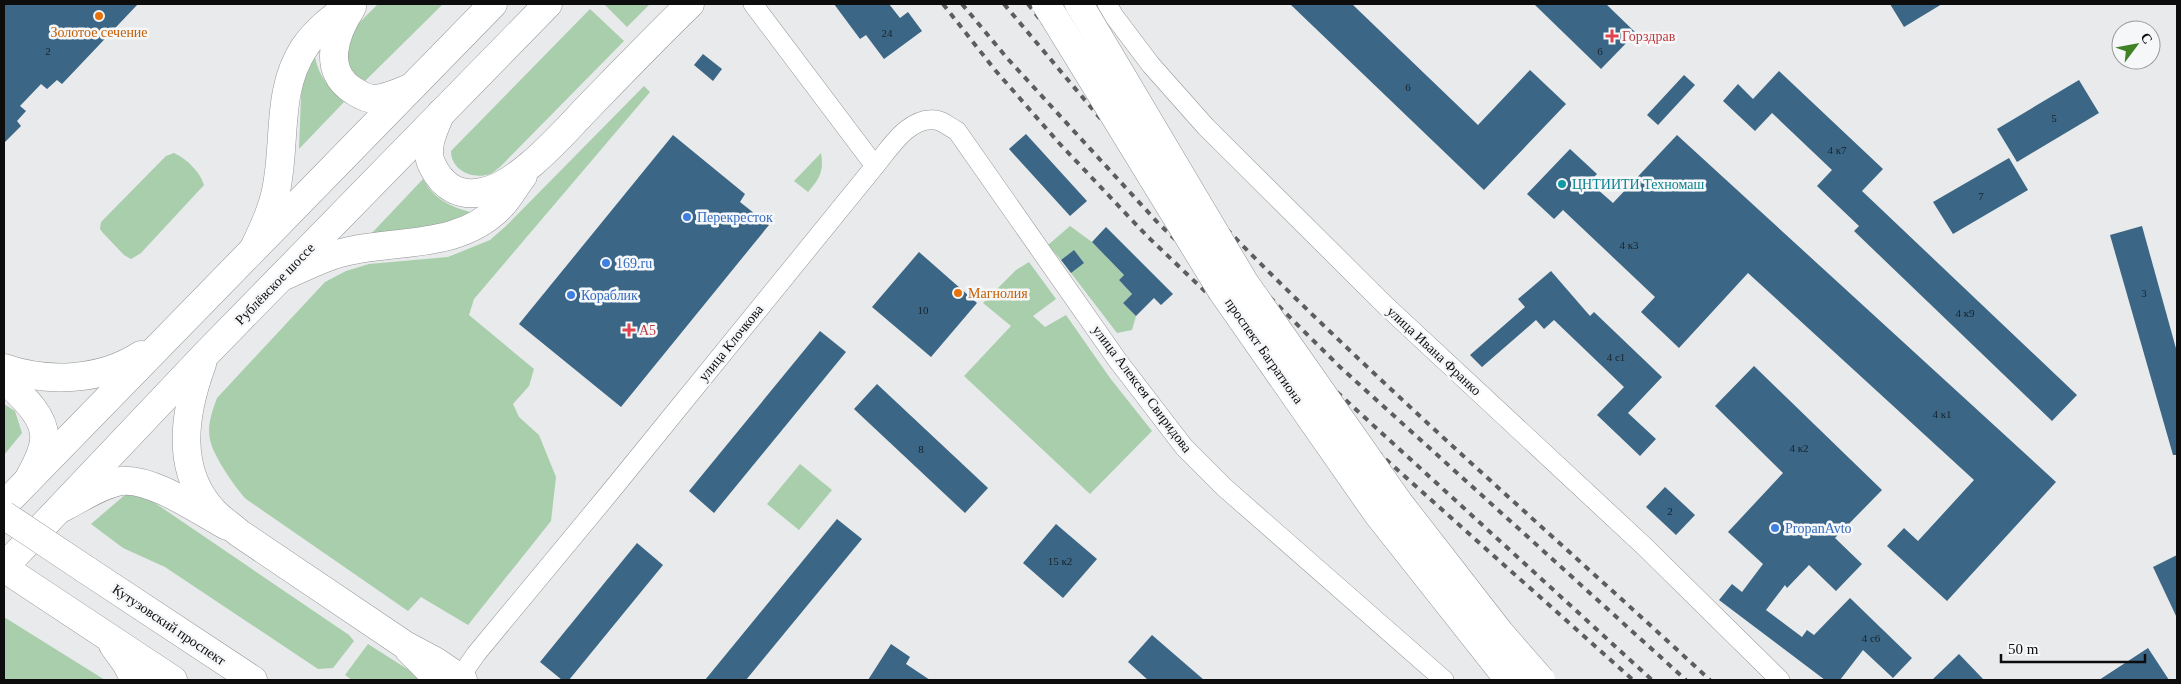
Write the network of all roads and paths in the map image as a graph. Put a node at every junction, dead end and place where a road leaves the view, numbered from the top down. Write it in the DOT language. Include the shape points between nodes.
graph roads {
  1 [pos="353,4"];
  2 [pos="493,4"];
  3 [pos="548,4"];
  4 [pos="690,4"];
  5 [pos="753,4"];
  6 [pos="1046,4"];
  7 [pos="1079,4"];
  8 [pos="1107,4"];
  9 [pos="412,87"];
  10 [pos="441,113"];
  11 [pos="533,162"];
  12 [pos="875,166"];
  13 [pos="252,250"];
  14 [pos="282,277"];
  15 [pos="161,342"];
  16 [pos="205,356"];
  17 [pos="4,368"];
  18 [pos="4,380"];
  19 [pos="27,481"];
  20 [pos="4,506"];
  21 [pos="60,509"];
  22 [pos="4,514"];
  23 [pos="239,533"];
  24 [pos="4,568"];
  25 [pos="106,636"];
  26 [pos="453,679"];
  27 [pos="135,680"];
  28 [pos="173,680"];
  29 [pos="253,680"];
  30 [pos="1444,680"];
  31 [pos="1509,680"];
  32 [pos="1541,680"];
  33 [pos="1780,680"];
  1 -- 9 [label="main road" via="340,25 333,62 346,87 362,97 375,99"];
  1 -- 13 [label="main road" via="322,27 304,49 290,75 273,204"];
  2 -- 9 [label="main road"];
  3 -- 10 [label="main road, Рублёвское шоссе"];
  4 -- 11 [label="main road"];
  5 -- 12 [label="street"];
  6 -- 31 [label="main road, проспект Багратиона, bridge" via="1222,292 1377,513"];
  7 -- 32 [label="main road, проспект Багратиона, bridge" via="1244,282 1399,503 1500,633"];
  8 -- 33 [label="street, улица Ивана Франко" via="1151,65 1206,127 1385,305 1644,546"];
  9 -- 13 [label="main road"];
  10 -- 11 [label="main road" via="432,131 431,164 438,177 458,192 484,192 512,179"];
  10 -- 14 [label="main road, Рублёвское шоссе"];
  11 -- 14 [label="main road" via="500,207 467,231 444,239 351,250"];
  12 -- 26 [label="street, улица Клочкова" via="611,491"];
  12 -- 30 [label="street, улица Алексея Свиридова" via="910,126 924,120 937,120 957,131 1113,353 1184,447 1225,488"];
  13 -- 15 [label="main road"];
  14 -- 16 [label="main road, Рублёвское шоссе"];
  15 -- 17 [label="main road" via="134,360 83,376 39,377"];
  15 -- 19 [label="main road"];
  16 -- 21 [label="main road, Рублёвское шоссе"];
  16 -- 23 [label="main road" via="191,393 186,427 187,457 203,498"];
  18 -- 19 [label="main road" via="30,405 40,420 45,438"];
  19 -- 20 [label="main road"];
  21 -- 23 [label="main road" via="102,488 130,481 149,485"];
  21 -- 24 [label="main road, Рублёвское шоссе"];
  22 -- 29 [label="main road, Кутузовский проспект, bridge"];
  23 -- 26 [label="main road"];
  24 -- 25 [label="main road"];
  25 -- 27 [label="main road"];
  25 -- 28 [label="main road"];
}
